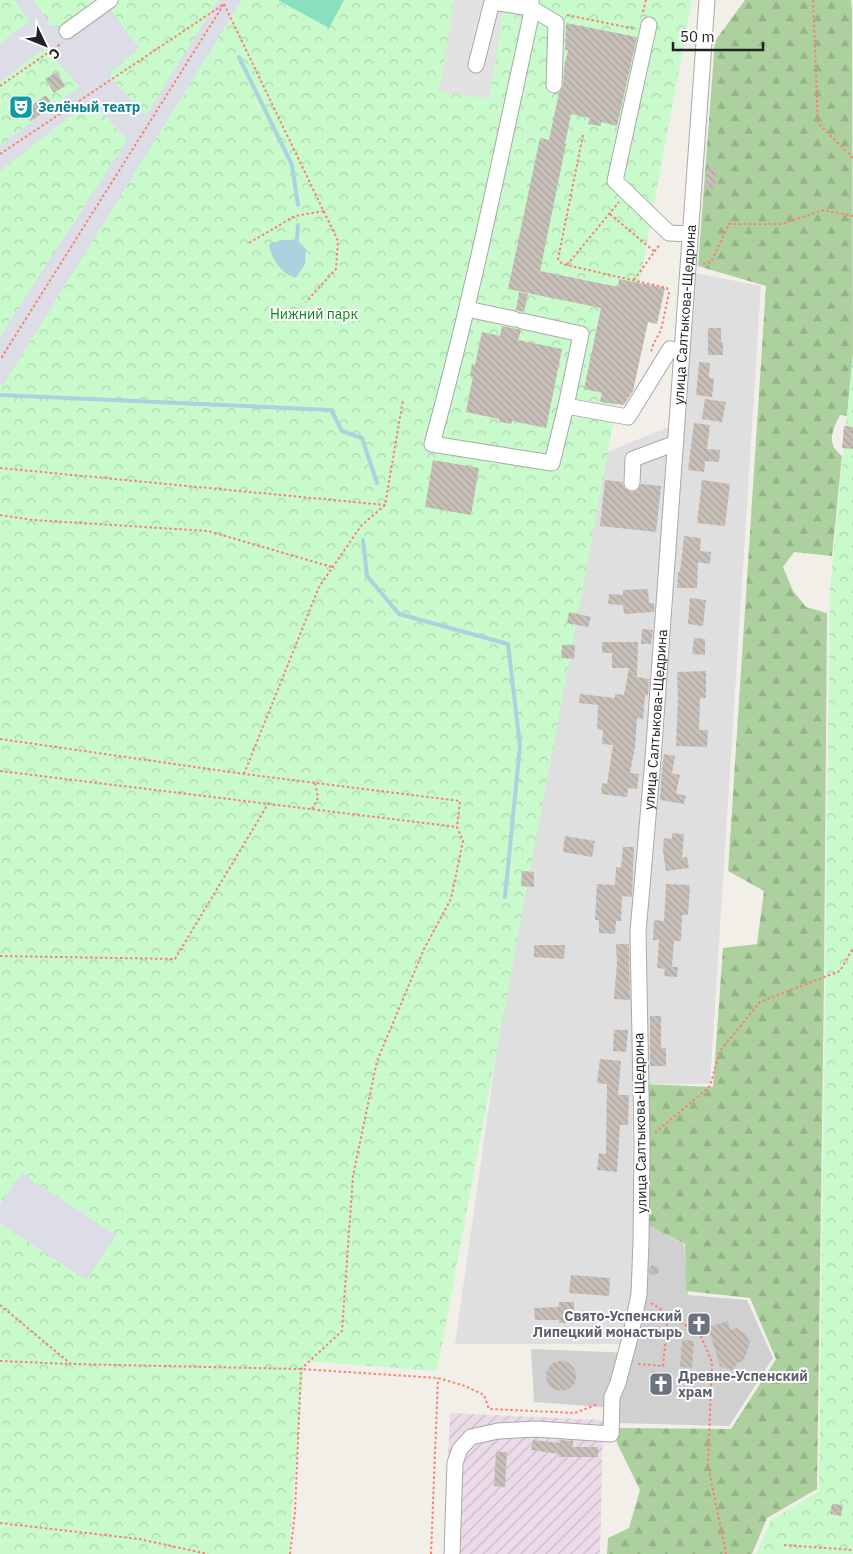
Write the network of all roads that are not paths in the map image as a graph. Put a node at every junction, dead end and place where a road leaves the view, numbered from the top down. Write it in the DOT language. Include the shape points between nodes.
graph roads {
  1 [pos="110,0"];
  2 [pos="707,0"];
  3 [pos="531,4"];
  4 [pos="648,28"];
  5 [pos="67,31"];
  6 [pos="476,65"];
  7 [pos="554,85"];
  8 [pos="690,234"];
  9 [pos="466,309"];
  10 [pos="682,351"];
  11 [pos="566,406"];
  12 [pos="676,443"];
  13 [pos="632,483"];
  14 [pos="452,1554"];
  1 -- 5 [label="street"];
  2 -- 8 [label="street, улица Салтыкова-Щедрина"];
  3 -- 6 [label="street" via="492,2"];
  3 -- 7 [label="street" via="556,23"];
  3 -- 9 [label="street" via="531,16"];
  4 -- 8 [label="street" via="615,181 669,233"];
  8 -- 10 [label="street, улица Салтыкова-Щедрина"];
  9 -- 11 [label="street" via="581,334"];
  9 -- 11 [label="street" via="432,444 552,463"];
  10 -- 11 [label="street" via="670,349 628,417"];
  10 -- 12 [label="street, улица Салтыкова-Щедрина"];
  12 -- 13 [label="street" via="633,459"];
  12 -- 14 [label="street, улица Салтыкова-Щедрина" via="654,759 638,932 641,1242 639,1294 631,1334 612,1398 610,1434 536,1429 498,1431 471,1437 460,1449 455,1463"];
}
